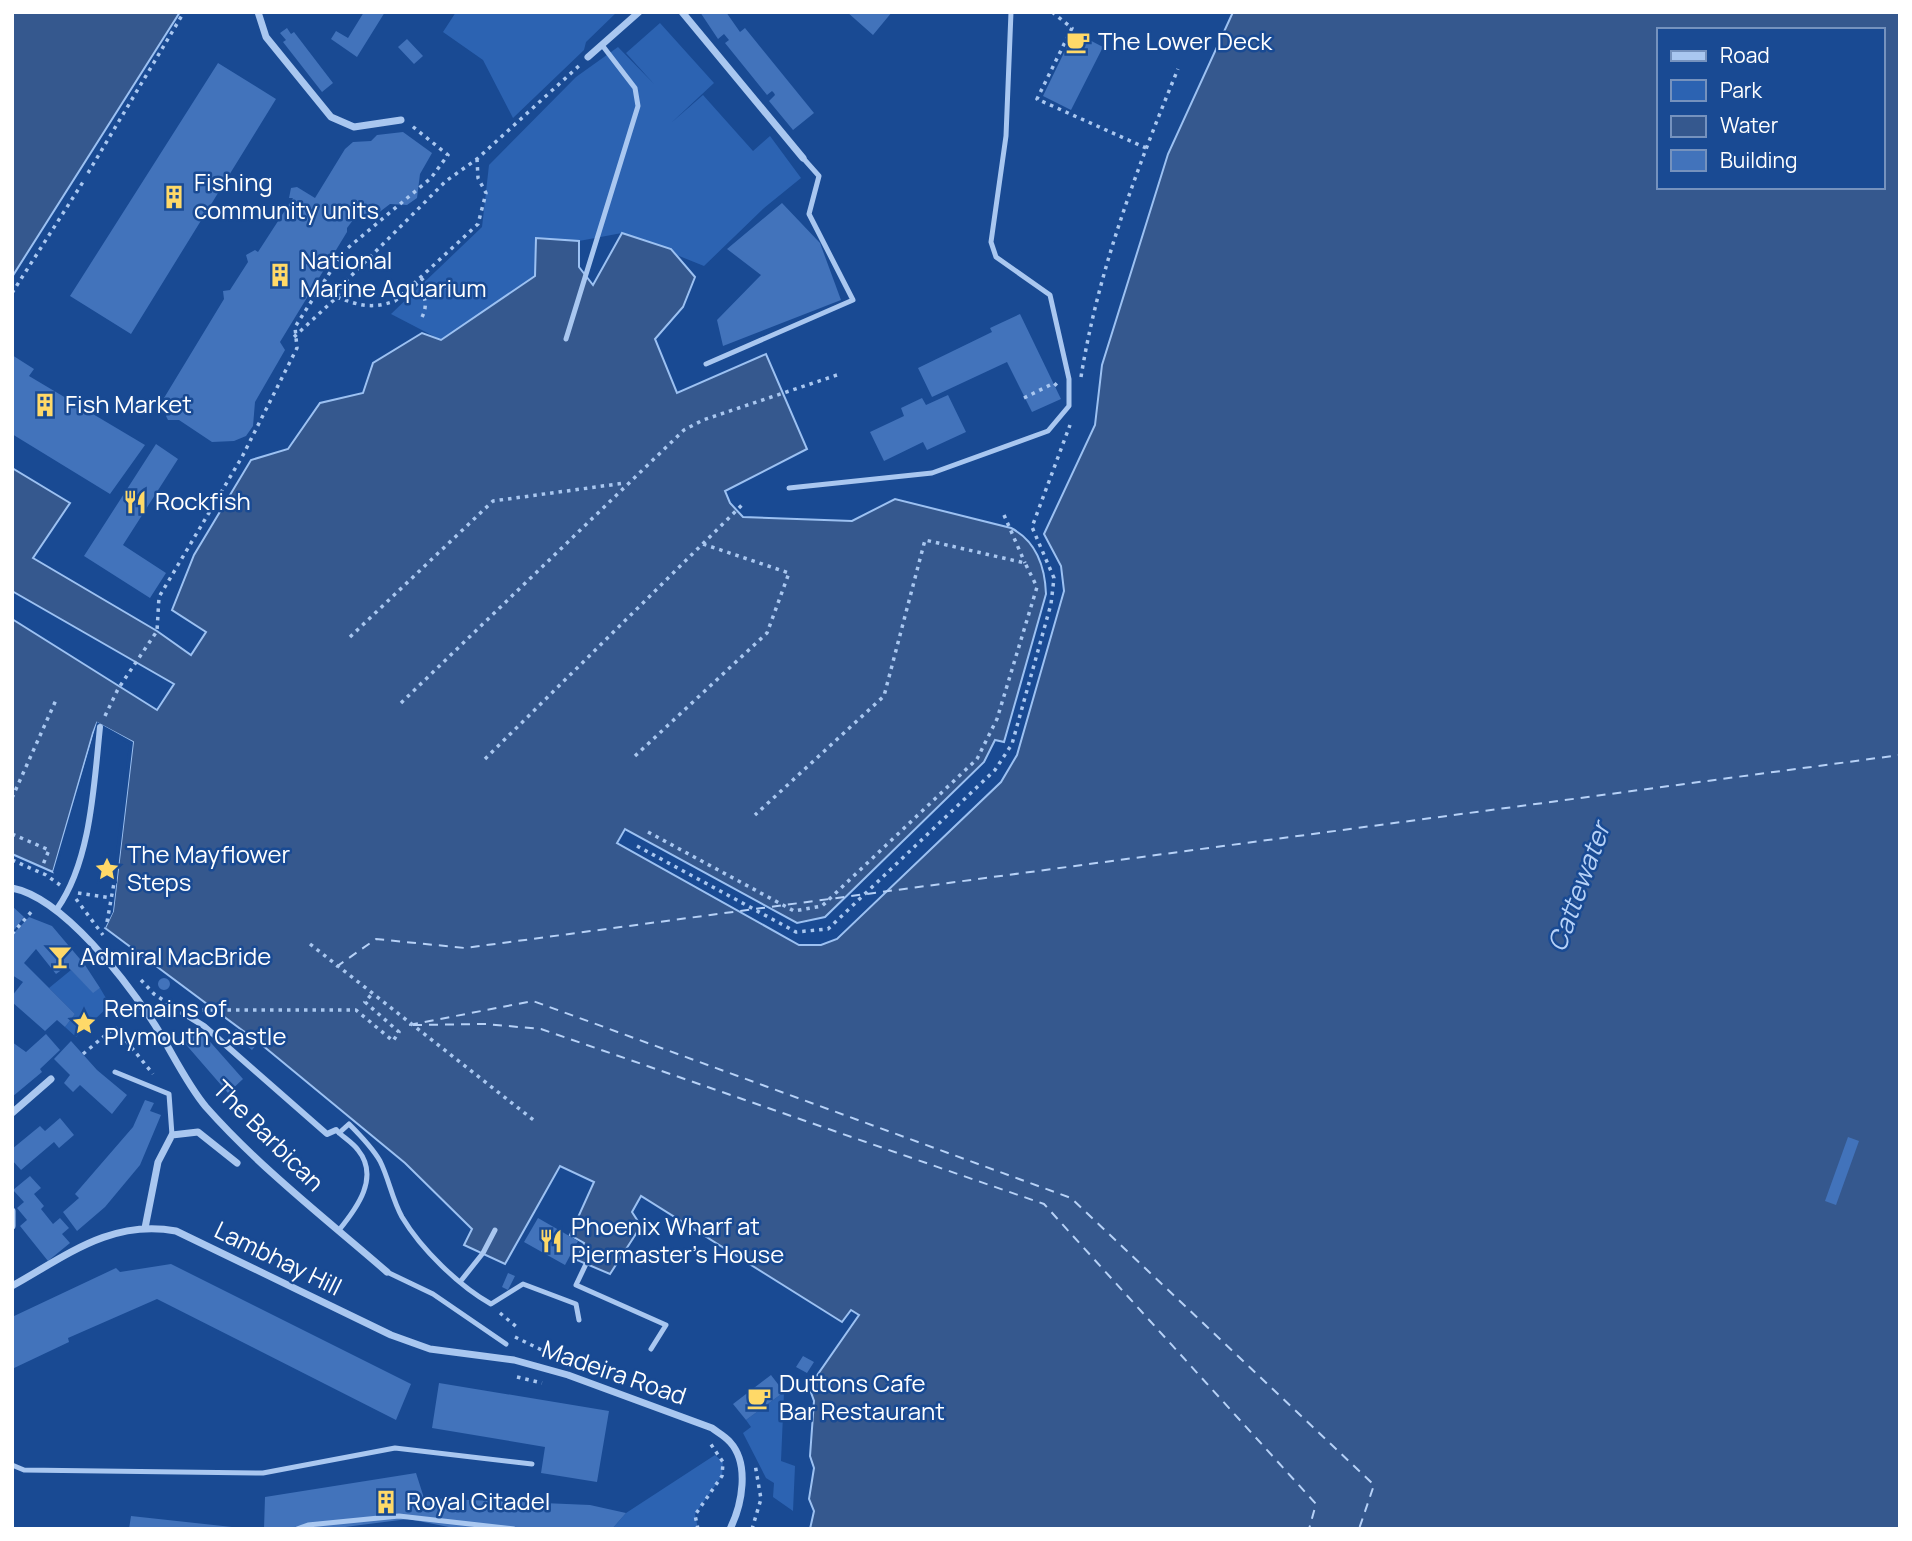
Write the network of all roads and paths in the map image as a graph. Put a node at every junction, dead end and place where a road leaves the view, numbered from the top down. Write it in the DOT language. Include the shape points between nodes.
graph roads {
  1 [pos="184,12"];
  2 [pos="258,12"];
  3 [pos="639,12"];
  4 [pos="682,12"];
  5 [pos="1011,12"];
  6 [pos="1052,12"];
  7 [pos="602,45"];
  8 [pos="588,57"];
  9 [pos="1178,69"];
  10 [pos="401,120"];
  11 [pos="1146,148"];
  12 [pos="803,158"];
  13 [pos="477,159"];
  14 [pos="89,173"];
  15 [pos="83,181"];
  16 [pos="421,278"];
  17 [pos="415,283"];
  18 [pos="448,288"];
  19 [pos="12,293"];
  20 [pos="337,297"];
  21 [pos="421,319"];
  22 [pos="295,337"];
  23 [pos="566,339"];
  24 [pos="706,364"];
  25 [pos="840,374"];
  26 [pos="1079,387"];
  27 [pos="1072,419"];
  28 [pos="627,483"];
  29 [pos="789,488"];
  30 [pos="743,504"];
  31 [pos="1004,515"];
  32 [pos="703,544"];
  33 [pos="1025,563"];
  34 [pos="350,637"];
  35 [pos="56,700"];
  36 [pos="401,703"];
  37 [pos="100,727"];
  38 [pos="635,756"];
  39 [pos="485,759"];
  40 [pos="12,798"];
  41 [pos="755,814"];
  42 [pos="648,832"];
  43 [pos="12,834"];
  44 [pos="637,846"];
  45 [pos="12,860"];
  46 [pos="42,867"];
  47 [pos="114,883"];
  48 [pos="12,888"];
  49 [pos="69,892"];
  50 [pos="42,898"];
  51 [pos="111,898"];
  52 [pos="57,909"];
  53 [pos="107,922"];
  54 [pos="12,934"];
  55 [pos="310,944"];
  56 [pos="136,974"];
  57 [pos="371,995"];
  58 [pos="183,1013"];
  59 [pos="83,1054"];
  60 [pos="115,1072"];
  61 [pos="154,1075"];
  62 [pos="51,1079"];
  63 [pos="12,1113"];
  64 [pos="536,1122"];
  65 [pos="338,1132"];
  66 [pos="172,1135"];
  67 [pos="237,1163"];
  68 [pos="12,1211"];
  69 [pos="12,1226"];
  70 [pos="145,1228"];
  71 [pos="339,1230"];
  72 [pos="495,1230"];
  73 [pos="586,1264"];
  74 [pos="387,1272"];
  75 [pos="460,1282"];
  76 [pos="12,1286"];
  77 [pos="491,1304"];
  78 [pos="579,1320"];
  79 [pos="519,1329"];
  80 [pos="391,1335"];
  81 [pos="506,1344"];
  82 [pos="651,1349"];
  83 [pos="522,1371"];
  84 [pos="553,1380"];
  85 [pos="709,1437"];
  86 [pos="712,1445"];
  87 [pos="531,1464"];
  88 [pos="12,1465"];
  89 [pos="729,1465"];
  90 [pos="297,1529"];
  91 [pos="514,1529"];
  92 [pos="698,1529"];
  93 [pos="730,1529"];
  1 -- 14 [label="path"];
  2 -- 10 [label="street" via="266,37 331,117 354,127"];
  3 -- 7 [label="street"];
  4 -- 12 [label="street"];
  5 -- 29 [label="lane" via="1006,136 991,242 996,257 1050,295 1069,379 1069,406 1048,431 932,473"];
  6 -- 11 [label="path" via="1072,28 1037,99"];
  7 -- 8 [label="street"];
  7 -- 23 [label="lane" via="635,88 638,106"];
  8 -- 13 [label="path"];
  9 -- 11 [label="path"];
  10 -- 22 [label="path" via="421,130 449,155 430,178 343,252 295,327"];
  11 -- 26 [label="path" via="1095,306"];
  12 -- 24 [label="lane" via="819,176 809,214 853,300"];
  13 -- 16 [label="path" via="478,178 486,193 478,224"];
  13 -- 20 [label="path" via="446,181 344,283"];
  15 -- 19 [label="path"];
  16 -- 17 [label="path"];
  16 -- 18 [label="path" via="437,295"];
  17 -- 20 [label="path" via="395,301 377,307 362,307"];
  17 -- 21 [label="path" via="426,306"];
  20 -- 22 [label="path"];
  22 -- 37 [label="path" via="297,348 243,457 159,597 157,631 118,689"];
  25 -- 28 [label="path" via="702,420 684,430"];
  27 -- 44 [label="path" via="1032,527 1054,578 1051,604 1012,744 995,770 828,929 796,932"];
  28 -- 34 [label="path" via="493,501"];
  28 -- 36 [label="path"];
  30 -- 32 [label="path"];
  31 -- 33 [label="path"];
  32 -- 38 [label="path" via="789,573 767,633"];
  32 -- 39 [label="path"];
  33 -- 41 [label="path" via="925,540 884,696"];
  33 -- 42 [label="path" via="1037,587 997,719 977,759 822,906 794,911"];
  35 -- 40 [label="path"];
  37 -- 49 [label="street" via="91,811"];
  43 -- 46 [label="path" via="49,850"];
  45 -- 49 [label="path" via="46,875"];
  47 -- 51 [label="path"];
  48 -- 50 [label="street, The Barbican"];
  49 -- 51 [label="path"];
  49 -- 52 [label="street"];
  50 -- 52 [label="street, The Barbican"];
  50 -- 54 [label="path"];
  51 -- 53 [label="path"];
  52 -- 71 [label="street, The Barbican" via="89,941 153,1022 204,1105"];
  55 -- 57 [label="path"];
  56 -- 58 [label="path" via="154,994"];
  57 -- 58 [label="path" via="365,1002 399,1032 393,1041 356,1010"];
  57 -- 64 [label="path"];
  58 -- 65 [label="street" via="204,1026 327,1135"];
  59 -- 61 [label="path" via="115,1027"];
  60 -- 66 [label="lane" via="169,1094"];
  62 -- 63 [label="street"];
  65 -- 71 [label="lane" via="359,1150 368,1176 362,1197"];
  65 -- 75 [label="lane" via="349,1124 365,1141 381,1162 403,1219"];
  66 -- 67 [label="street" via="198,1132"];
  66 -- 70 [label="street" via="158,1162"];
  68 -- 69 [label="street"];
  70 -- 76 [label="street, Lambhay Hill" via="101,1237"];
  70 -- 80 [label="street, Lambhay Hill" via="176,1231"];
  71 -- 74 [label="street, The Barbican"];
  72 -- 75 [label="lane"];
  73 -- 82 [label="lane" via="576,1284 666,1325"];
  74 -- 81 [label="lane, The Barbican" via="433,1294"];
  75 -- 77 [label="lane"];
  77 -- 78 [label="lane" via="523,1284 576,1304"];
  77 -- 79 [label="path"];
  80 -- 93 [label="street, Madeira Road" via="459,1355 514,1360 568,1375 712,1428 731,1442 739,1460 741,1492"];
  83 -- 84 [label="path"];
  85 -- 89 [label="path"];
  86 -- 92 [label="path" via="723,1462 722,1476 695,1515"];
  87 -- 88 [label="lane" via="395,1448 262,1473 24,1470"];
  90 -- 91 [label="lane" via="399,1516"];
}
